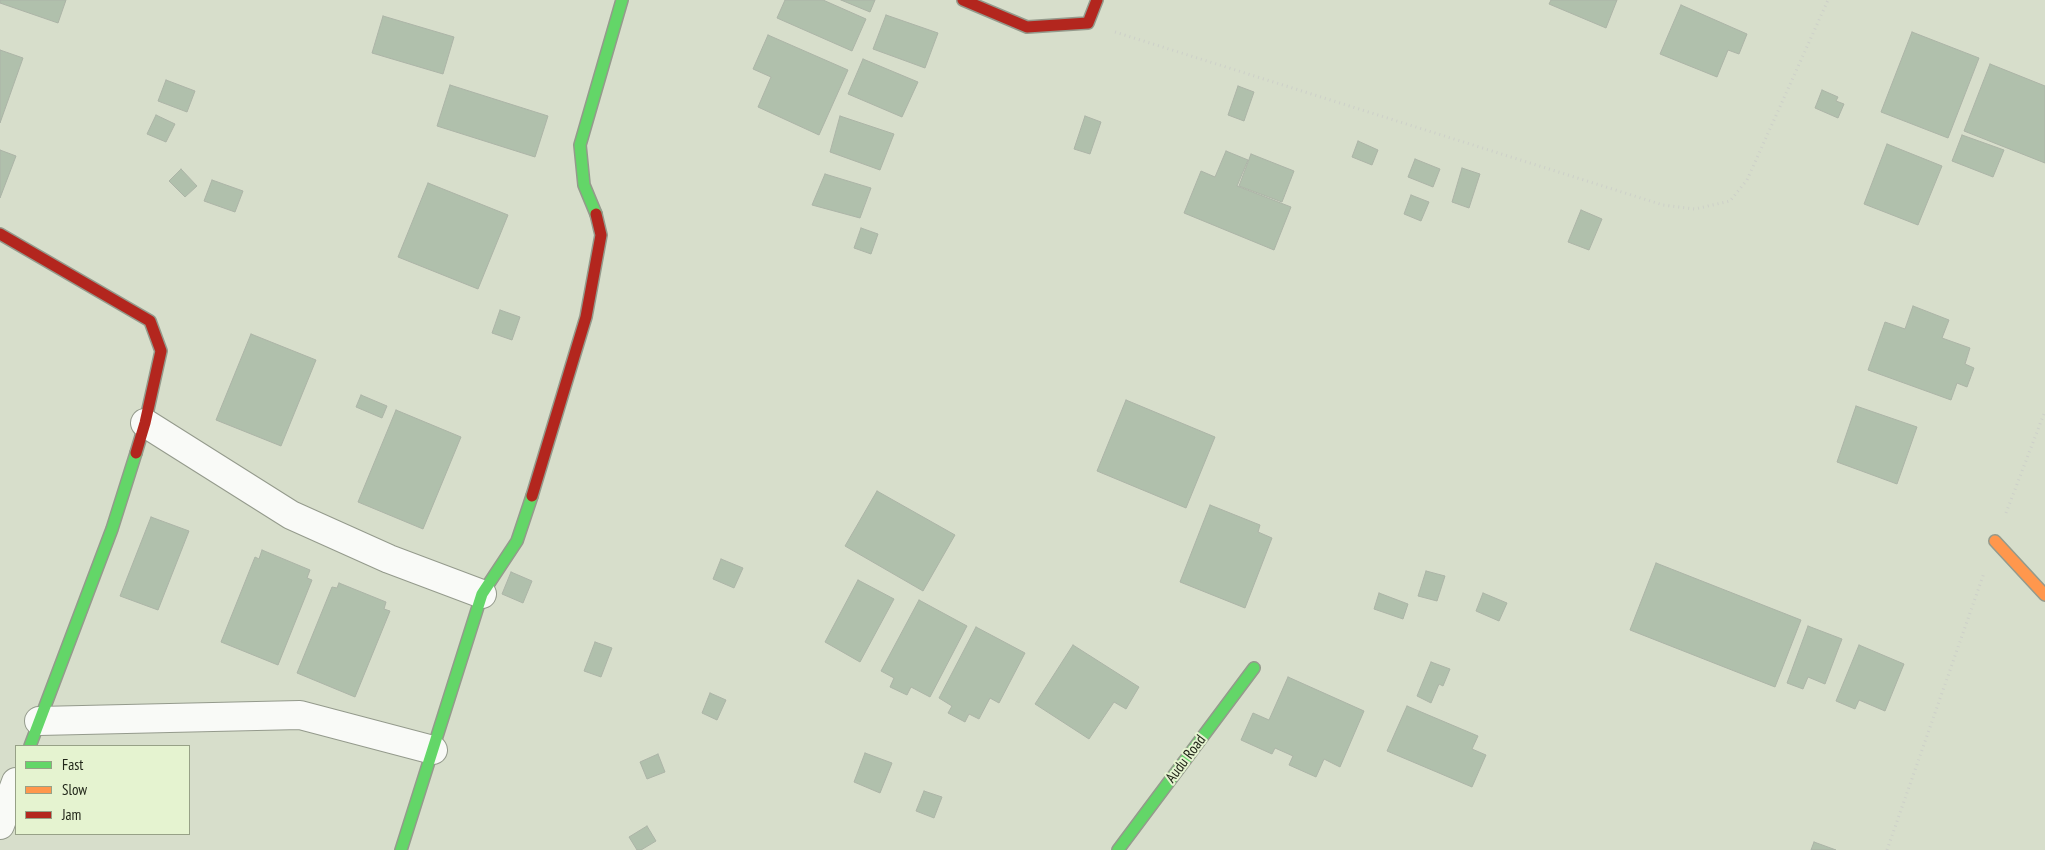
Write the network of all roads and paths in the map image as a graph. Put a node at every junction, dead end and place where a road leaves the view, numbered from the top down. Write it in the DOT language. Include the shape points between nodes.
graph roads {
  1 [pos="622,0"];
  2 [pos="963,0"];
  3 [pos="1097,0"];
  4 [pos="1828,0"];
  5 [pos="1088,24"];
  6 [pos="0,234"];
  7 [pos="2045,411"];
  8 [pos="145,423"];
  9 [pos="1995,541"];
  10 [pos="482,594"];
  11 [pos="2045,595"];
  12 [pos="1254,668"];
  13 [pos="39,721"];
  14 [pos="30,745"];
  15 [pos="433,750"];
  16 [pos="15,785"];
  17 [pos="0,825"];
  18 [pos="401,850"];
  19 [pos="1118,850"];
  20 [pos="1887,850"];
  1 -- 10 [label="street" via="580,146 584,185 601,235 586,317 518,541"];
  2 -- 5 [label="street" via="1026,26"];
  3 -- 5 [label="street"];
  4 -- 5 [label="path" via="1747,180 1730,201 1695,209 1654,202"];
  6 -- 8 [label="street" via="150,321 161,351"];
  7 -- 9 [label="path"];
  8 -- 10 [label="street" via="291,515 389,559"];
  8 -- 13 [label="street" via="112,529"];
  9 -- 11 [label="street"];
  9 -- 20 [label="path"];
  10 -- 15 [label="street"];
  12 -- 19 [label="street, Audu Road"];
  13 -- 14 [label="street"];
  13 -- 15 [label="street" via="300,715"];
  15 -- 18 [label="street"];
  16 -- 17 [label="street"];
}
